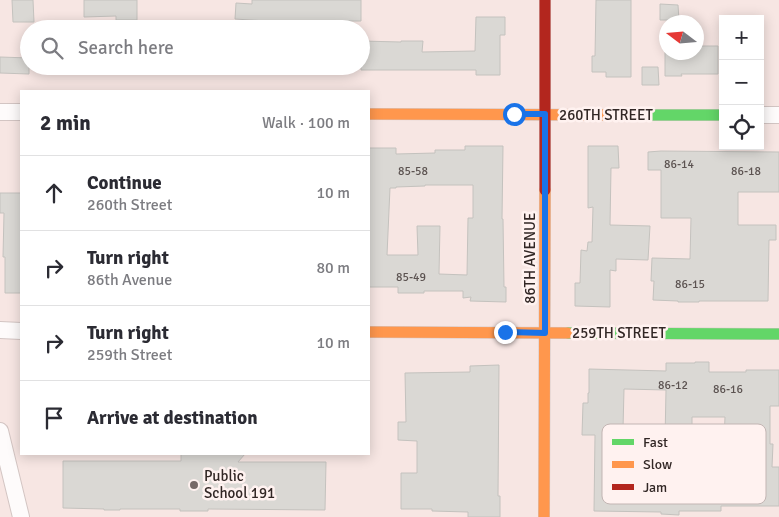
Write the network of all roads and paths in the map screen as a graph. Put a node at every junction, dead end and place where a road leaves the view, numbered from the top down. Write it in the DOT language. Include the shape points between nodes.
graph roads {
  1 [pos="545,0"];
  2 [pos="0,112"];
  3 [pos="20,112"];
  4 [pos="370,114"];
  5 [pos="545,114"];
  6 [pos="719,115"];
  7 [pos="764,115"];
  8 [pos="779,115"];
  9 [pos="0,330"];
  10 [pos="20,330"];
  11 [pos="370,332"];
  12 [pos="545,333"];
  13 [pos="779,334"];
  14 [pos="0,431"];
  15 [pos="21,517"];
  16 [pos="544,517"];
  1 -- 5 [label="street, 86TH AVENUE"];
  2 -- 3 [label="street"];
  4 -- 5 [label="street, 260TH STREET"];
  5 -- 6 [label="street, 260TH STREET"];
  5 -- 12 [label="street, 86TH AVENUE"];
  7 -- 8 [label="street"];
  9 -- 10 [label="street"];
  11 -- 12 [label="street, 259TH STREET"];
  12 -- 13 [label="street, 259TH STREET"];
  12 -- 16 [label="street, 86TH AVENUE"];
  14 -- 15 [label="street"];
}
